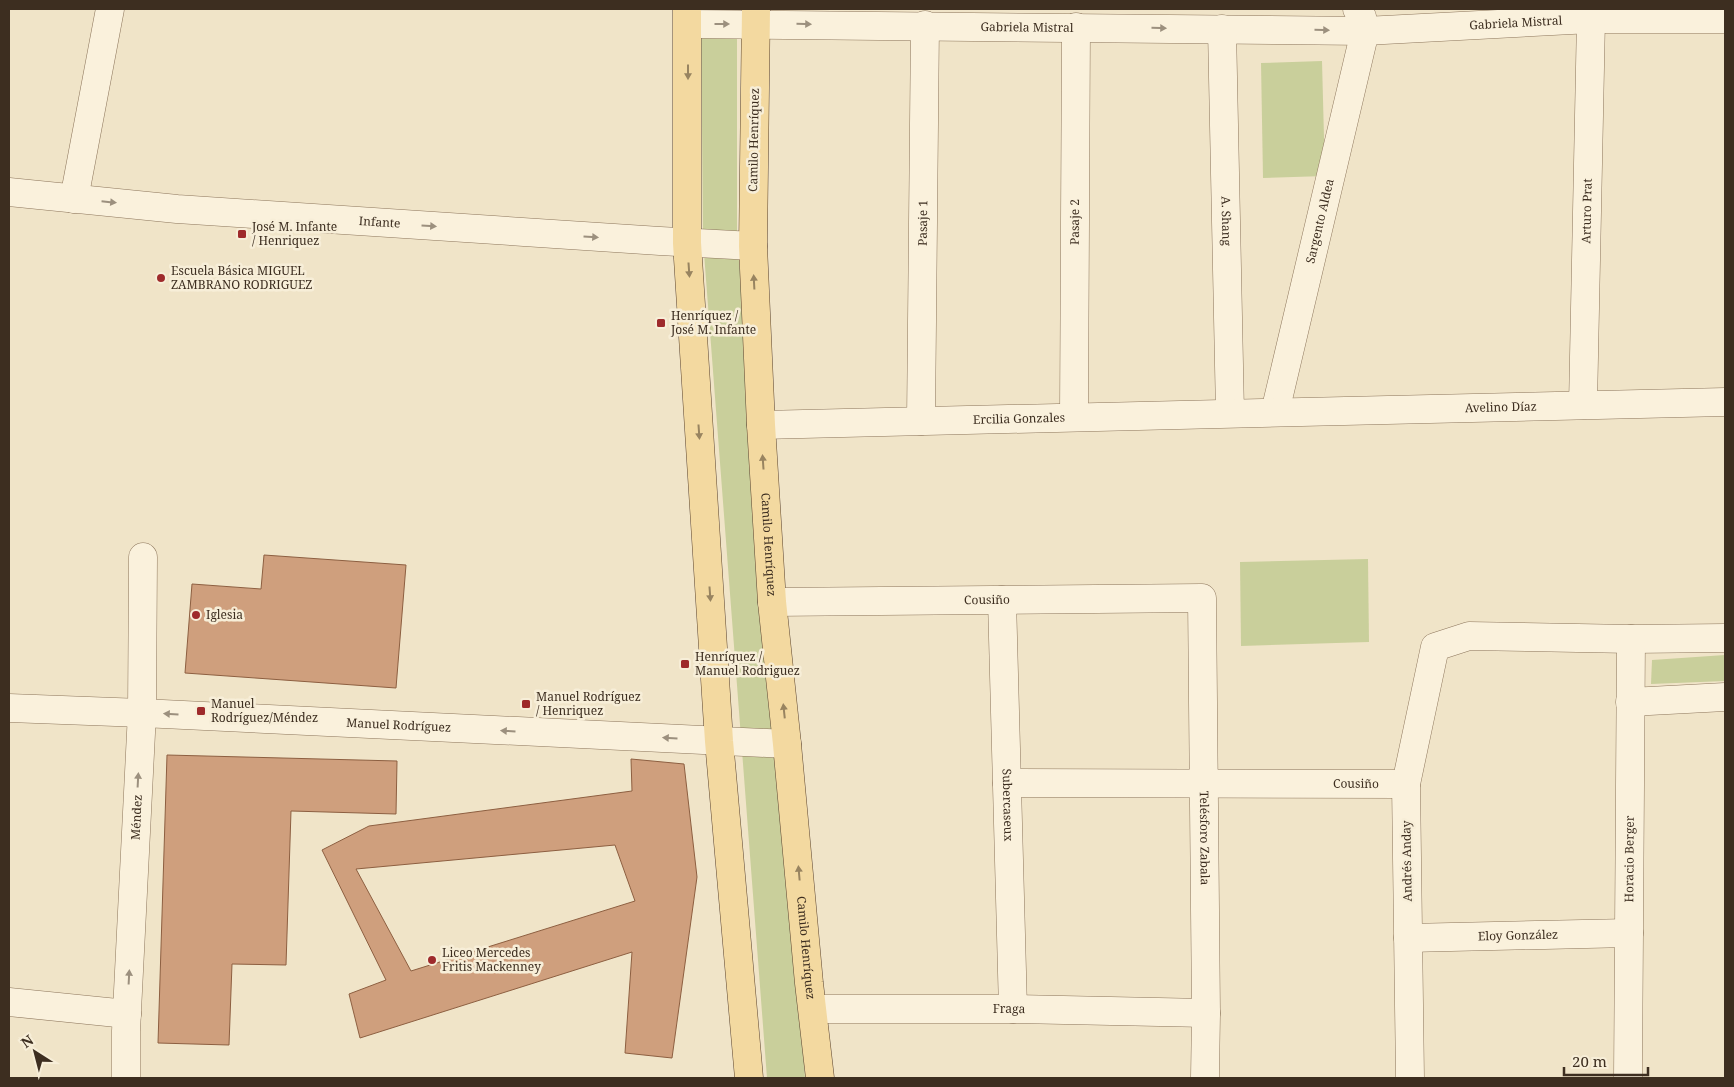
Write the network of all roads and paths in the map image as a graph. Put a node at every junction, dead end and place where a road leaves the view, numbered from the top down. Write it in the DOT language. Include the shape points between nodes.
graph roads {
  1 [pos="110,9"];
  2 [pos="688,16"];
  3 [pos="756,16"];
  4 [pos="1123,18"];
  5 [pos="1591,19"];
  6 [pos="1725,19"];
  7 [pos="1361,20"];
  8 [pos="925,25"];
  9 [pos="1076,27"];
  10 [pos="1222,29"];
  11 [pos="9,192"];
  12 [pos="74,199"];
  13 [pos="687,243"];
  14 [pos="753,246"];
  15 [pos="1725,402"];
  16 [pos="1583,405"];
  17 [pos="1275,412"];
  18 [pos="1230,413"];
  19 [pos="1074,417"];
  20 [pos="921,421"];
  21 [pos="761,425"];
  22 [pos="143,557"];
  23 [pos="1202,598"];
  24 [pos="1002,600"];
  25 [pos="772,602"];
  26 [pos="1725,638"];
  27 [pos="1631,639"];
  28 [pos="1725,697"];
  29 [pos="1630,702"];
  30 [pos="9,708"];
  31 [pos="142,713"];
  32 [pos="719,741"];
  33 [pos="787,744"];
  34 [pos="1007,783"];
  35 [pos="1204,783"];
  36 [pos="1406,784"];
  37 [pos="1629,932"];
  38 [pos="1408,938"];
  39 [pos="9,1002"];
  40 [pos="812,1008"];
  41 [pos="1013,1009"];
  42 [pos="1206,1013"];
  43 [pos="127,1014"];
  44 [pos="126,1078"];
  45 [pos="749,1078"];
  46 [pos="820,1078"];
  47 [pos="1205,1078"];
  48 [pos="1410,1078"];
  49 [pos="1628,1078"];
  1 -- 12 [label="street"];
  2 -- 3 [label="street, Gabriela Mistral, one-way"];
  2 -- 13 [label="main road, one-way"];
  3 -- 8 [label="street, Gabriela Mistral, one-way"];
  3 -- 14 [label="main road, Camilo Henríquez"];
  4 -- 9 [label="street, Gabriela Mistral"];
  4 -- 10 [label="street, Gabriela Mistral, one-way"];
  5 -- 6 [label="street, Gabriela Mistral"];
  5 -- 7 [label="street, Gabriela Mistral"];
  5 -- 16 [label="street, Arturo Prat"];
  10 -- 7 [label="street, Gabriela Mistral, one-way"];
  7 -- 17 [label="street, Sargento Aldea"];
  8 -- 9 [label="street, Gabriela Mistral"];
  8 -- 20 [label="street, Pasaje 1"];
  9 -- 19 [label="street, Pasaje 2"];
  10 -- 18 [label="street, A. Shang"];
  11 -- 12 [label="street, Infante"];
  12 -- 13 [label="street, Infante, one-way" via="177,209"];
  13 -- 14 [label="street, Infante"];
  13 -- 32 [label="main road, one-way"];
  21 -- 14 [label="main road, Camilo Henríquez, one-way"];
  15 -- 16 [label="street, Avelino Díaz"];
  16 -- 17 [label="street, Avelino Díaz"];
  17 -- 18 [label="street, Ercilia Gonzales"];
  18 -- 19 [label="street, Ercilia Gonzales"];
  19 -- 20 [label="street, Ercilia Gonzales"];
  20 -- 21 [label="street, Ercilia Gonzales"];
  25 -- 21 [label="main road, Camilo Henríquez, one-way"];
  22 -- 31 [label="street, Méndez"];
  23 -- 24 [label="street, Cousiño"];
  23 -- 35 [label="street, Telésforo Zabala"];
  24 -- 25 [label="street, Cousiño"];
  24 -- 34 [label="street, Subercaseux"];
  33 -- 25 [label="main road, Camilo Henríquez, one-way"];
  26 -- 27 [label="street"];
  27 -- 29 [label="street, Horacio Berger"];
  27 -- 36 [label="street, Andrés Anday" via="1469,636 1436,647"];
  28 -- 29 [label="street"];
  29 -- 37 [label="street, Horacio Berger"];
  30 -- 31 [label="street, Manuel Rodríguez"];
  32 -- 31 [label="street, Manuel Rodríguez, one-way"];
  43 -- 31 [label="street, Méndez, one-way"];
  32 -- 33 [label="street, Manuel Rodríguez"];
  32 -- 45 [label="main road"];
  40 -- 33 [label="main road, Camilo Henríquez, one-way"];
  34 -- 35 [label="street, Cousiño"];
  34 -- 41 [label="street, Subercaseux"];
  35 -- 36 [label="street, Cousiño"];
  35 -- 42 [label="street, Telésforo Zabala"];
  36 -- 38 [label="street, Andrés Anday"];
  37 -- 38 [label="street, Eloy González"];
  37 -- 49 [label="street, Horacio Berger"];
  38 -- 48 [label="street, Andrés Anday"];
  39 -- 43 [label="street"];
  40 -- 41 [label="street, Fraga"];
  40 -- 46 [label="main road, Camilo Henríquez"];
  41 -- 42 [label="street, Fraga"];
  42 -- 47 [label="street, Telésforo Zabala"];
  43 -- 44 [label="street, Méndez"];
}
